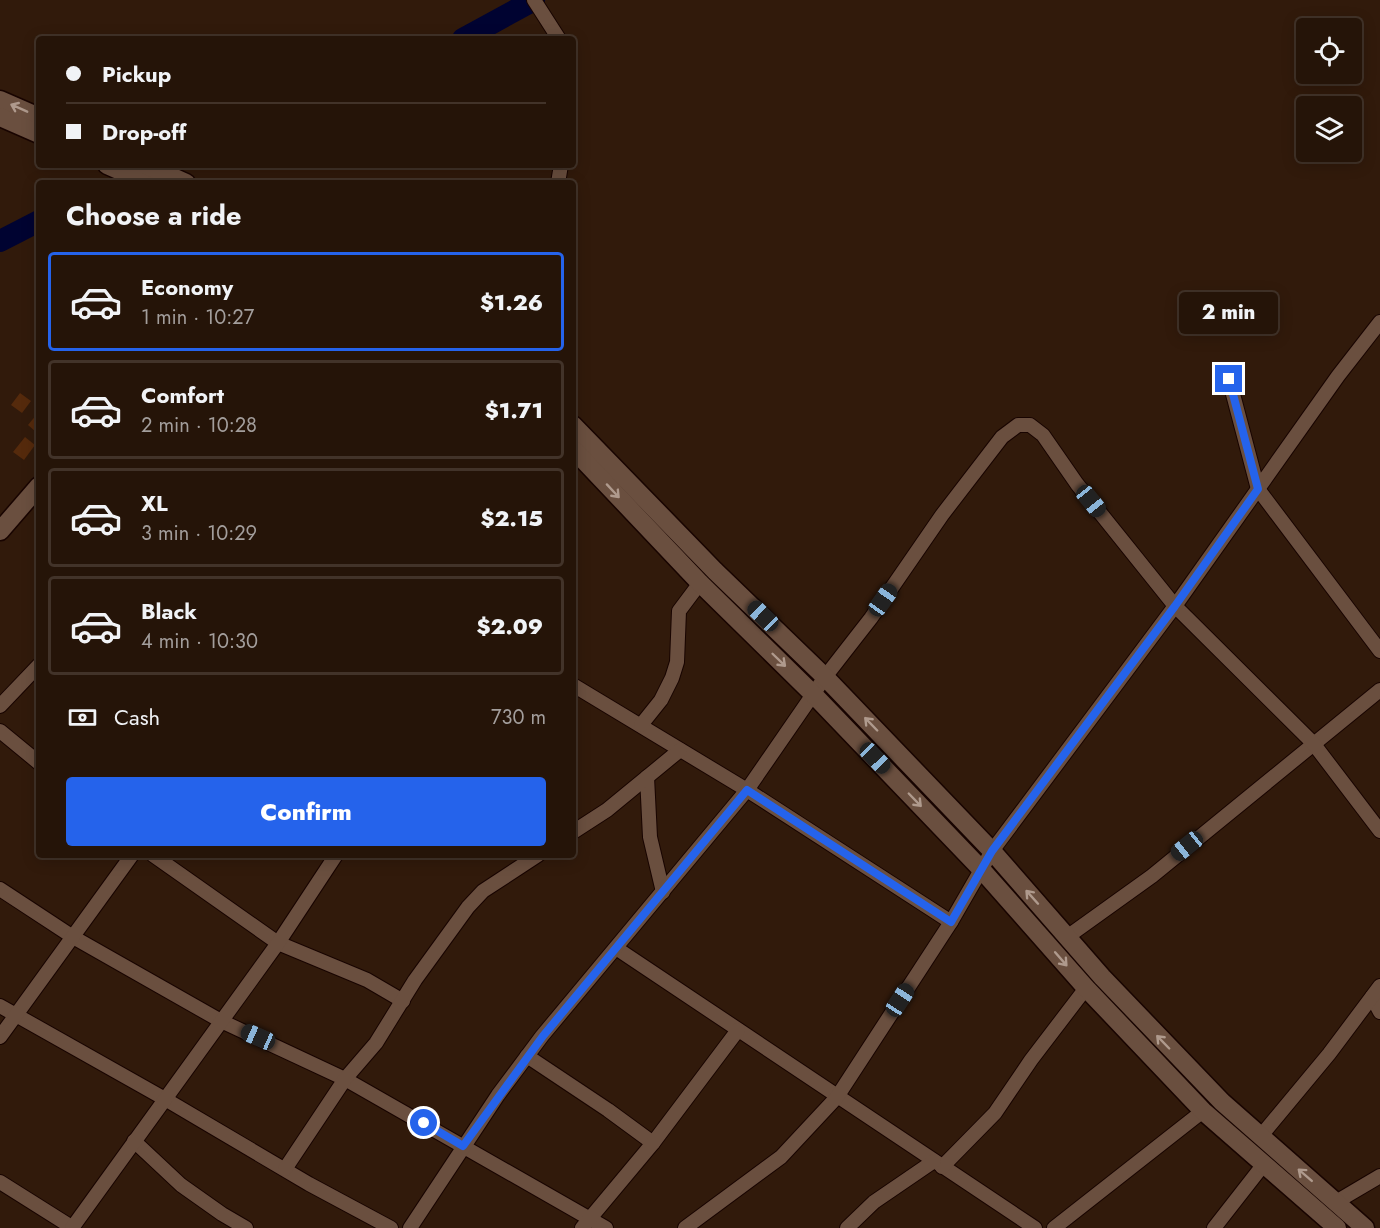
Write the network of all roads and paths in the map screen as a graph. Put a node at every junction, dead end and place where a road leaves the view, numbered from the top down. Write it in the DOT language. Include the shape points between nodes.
graph roads {
  1 [pos="534,0"];
  2 [pos="557,36"];
  3 [pos="0,100"];
  4 [pos="36,116"];
  5 [pos="0,117"];
  6 [pos="36,133"];
  7 [pos="114,168"];
  8 [pos="153,168"];
  9 [pos="141,180"];
  10 [pos="179,180"];
  11 [pos="1380,322"];
  12 [pos="1229,379"];
  13 [pos="576,428"];
  14 [pos="576,452"];
  15 [pos="36,489"];
  16 [pos="1258,489"];
  17 [pos="0,531"];
  18 [pos="700,583"];
  19 [pos="1175,606"];
  20 [pos="1380,651"];
  21 [pos="36,668"];
  22 [pos="825,677"];
  23 [pos="576,687"];
  24 [pos="1380,690"];
  25 [pos="814,694"];
  26 [pos="0,706"];
  27 [pos="641,725"];
  28 [pos="0,731"];
  29 [pos="1313,743"];
  30 [pos="680,750"];
  31 [pos="36,761"];
  32 [pos="647,777"];
  33 [pos="747,790"];
  34 [pos="576,830"];
  35 [pos="1380,831"];
  36 [pos="992,851"];
  37 [pos="130,858"];
  38 [pos="157,858"];
  39 [pos="334,858"];
  40 [pos="533,858"];
  41 [pos="981,869"];
  42 [pos="0,889"];
  43 [pos="663,892"];
  44 [pos="951,922"];
  45 [pos="73,937"];
  46 [pos="1067,937"];
  47 [pos="278,943"];
  48 [pos="616,948"];
  49 [pos="1086,988"];
  50 [pos="1376,992"];
  51 [pos="402,1001"];
  52 [pos="0,1006"];
  53 [pos="1380,1012"];
  54 [pos="16,1015"];
  55 [pos="221,1021"];
  56 [pos="738,1030"];
  57 [pos="0,1037"];
  58 [pos="528,1056"];
  59 [pos="345,1079"];
  60 [pos="837,1096"];
  61 [pos="165,1099"];
  62 [pos="1203,1111"];
  63 [pos="1260,1137"];
  64 [pos="134,1142"];
  65 [pos="653,1143"];
  66 [pos="463,1146"];
  67 [pos="938,1164"];
  68 [pos="1264,1164"];
  69 [pos="285,1169"];
  70 [pos="1380,1176"];
  71 [pos="0,1182"];
  72 [pos="1336,1202"];
  73 [pos="586,1223"];
  74 [pos="1026,1226"];
  75 [pos="72,1228"];
  76 [pos="246,1228"];
  77 [pos="391,1228"];
  78 [pos="410,1228"];
  79 [pos="606,1228"];
  80 [pos="685,1228"];
  81 [pos="848,1228"];
  82 [pos="1053,1228"];
  83 [pos="1214,1228"];
  84 [pos="1337,1228"];
  85 [pos="1365,1228"];
  1 -- 2 [label="street"];
  4 -- 3 [label="main road, one-way"];
  5 -- 6 [label="main road"];
  7 -- 9 [label="main road"];
  8 -- 10 [label="main road"];
  11 -- 16 [label="street"];
  12 -- 16 [label="street"];
  13 -- 22 [label="main road"];
  14 -- 18 [label="main road, one-way"];
  15 -- 17 [label="main road"];
  16 -- 19 [label="street"];
  16 -- 20 [label="street"];
  18 -- 25 [label="main road, one-way"];
  18 -- 27 [label="street" via="679,611 672,678"];
  19 -- 22 [label="street" via="1077,484 1043,435 1030,425 1018,425 1002,437 942,514"];
  19 -- 29 [label="street"];
  19 -- 36 [label="street"];
  21 -- 26 [label="street"];
  22 -- 25 [label="street"];
  36 -- 22 [label="main road, one-way"];
  23 -- 27 [label="street"];
  24 -- 29 [label="street"];
  25 -- 33 [label="street"];
  25 -- 41 [label="main road, one-way"];
  27 -- 30 [label="street"];
  28 -- 31 [label="street"];
  29 -- 35 [label="street"];
  29 -- 46 [label="street" via="1152,876"];
  30 -- 32 [label="street"];
  30 -- 33 [label="street"];
  32 -- 34 [label="street"];
  32 -- 43 [label="street" via="650,837"];
  33 -- 43 [label="street"];
  33 -- 44 [label="street"];
  36 -- 41 [label="street"];
  46 -- 36 [label="main road, one-way"];
  37 -- 45 [label="street"];
  38 -- 47 [label="street"];
  39 -- 47 [label="street"];
  40 -- 51 [label="street" via="483,891 468,907"];
  41 -- 44 [label="street"];
  41 -- 49 [label="main road, one-way"];
  42 -- 45 [label="street"];
  43 -- 48 [label="street"];
  44 -- 60 [label="street"];
  45 -- 54 [label="street"];
  45 -- 55 [label="street"];
  63 -- 46 [label="main road, one-way" via="1159,1038"];
  47 -- 51 [label="street" via="367,980"];
  47 -- 55 [label="street"];
  48 -- 56 [label="street"];
  48 -- 58 [label="street"];
  49 -- 62 [label="main road"];
  49 -- 67 [label="street" via="995,1113"];
  50 -- 53 [label="street"];
  50 -- 63 [label="street"];
  51 -- 59 [label="street" via="376,1043"];
  52 -- 54 [label="street"];
  54 -- 57 [label="street"];
  54 -- 61 [label="street"];
  55 -- 59 [label="street"];
  55 -- 61 [label="street"];
  56 -- 60 [label="street"];
  56 -- 65 [label="street"];
  58 -- 65 [label="street"];
  58 -- 66 [label="street"];
  59 -- 66 [label="street"];
  59 -- 69 [label="street"];
  60 -- 67 [label="street"];
  60 -- 80 [label="street" via="781,1156"];
  61 -- 64 [label="street"];
  61 -- 69 [label="street"];
  62 -- 68 [label="main road"];
  62 -- 82 [label="street"];
  72 -- 63 [label="main road, one-way"];
  64 -- 75 [label="street"];
  64 -- 76 [label="street" via="181,1185"];
  65 -- 73 [label="street"];
  66 -- 73 [label="street"];
  66 -- 78 [label="street"];
  67 -- 74 [label="street"];
  67 -- 81 [label="street" via="874,1203"];
  68 -- 83 [label="street"];
  68 -- 84 [label="main road"];
  69 -- 77 [label="street"];
  70 -- 72 [label="street"];
  71 -- 75 [label="street"];
  72 -- 85 [label="main road"];
  73 -- 79 [label="street"];
}
